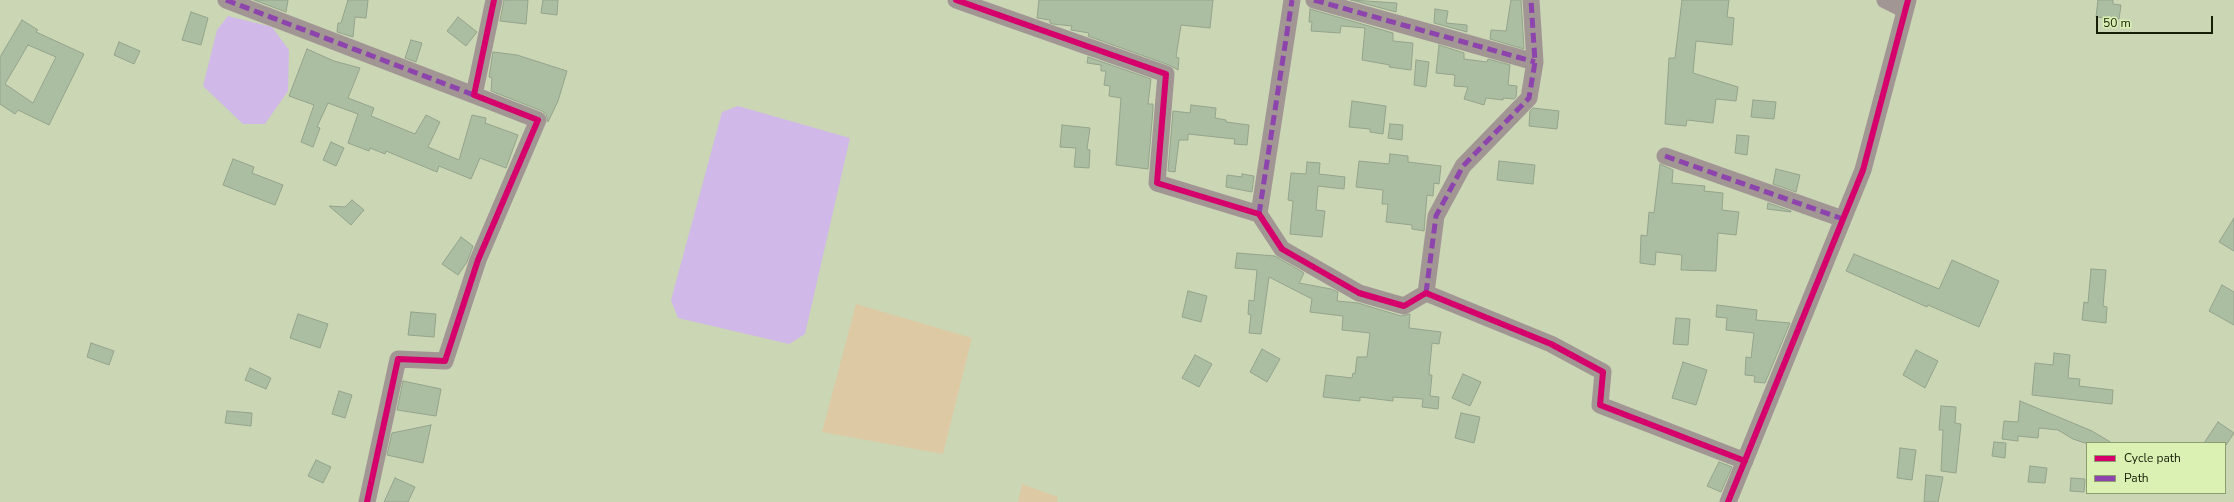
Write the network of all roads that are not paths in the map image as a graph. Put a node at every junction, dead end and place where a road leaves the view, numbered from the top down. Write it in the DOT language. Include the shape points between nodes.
graph roads {
  1 [pos="226,0"];
  2 [pos="494,0"];
  3 [pos="956,0"];
  4 [pos="1292,0"];
  5 [pos="1314,0"];
  6 [pos="1531,0"];
  7 [pos="1884,0"];
  8 [pos="1907,5"];
  9 [pos="1535,62"];
  10 [pos="474,96"];
  11 [pos="1665,156"];
  12 [pos="1259,214"];
  13 [pos="1843,219"];
  14 [pos="1426,293"];
  15 [pos="1745,460"];
  16 [pos="367,502"];
  17 [pos="1728,502"];
  1 -- 10 [label="street"];
  2 -- 10 [label="street"];
  3 -- 12 [label="street" via="1166,74 1157,183"];
  4 -- 12 [label="street"];
  5 -- 9 [label="street"];
  6 -- 9 [label="street"];
  7 -- 8 [label="street"];
  8 -- 13 [label="street" via="1863,170"];
  9 -- 14 [label="street" via="1529,98 1463,166 1436,216"];
  10 -- 16 [label="street" via="538,120 478,260 445,361 398,359"];
  11 -- 13 [label="street"];
  12 -- 14 [label="street" via="1282,249 1359,293 1404,306"];
  13 -- 15 [label="street"];
  14 -- 15 [label="street" via="1551,344 1603,372 1600,405"];
  15 -- 17 [label="street"];
}
